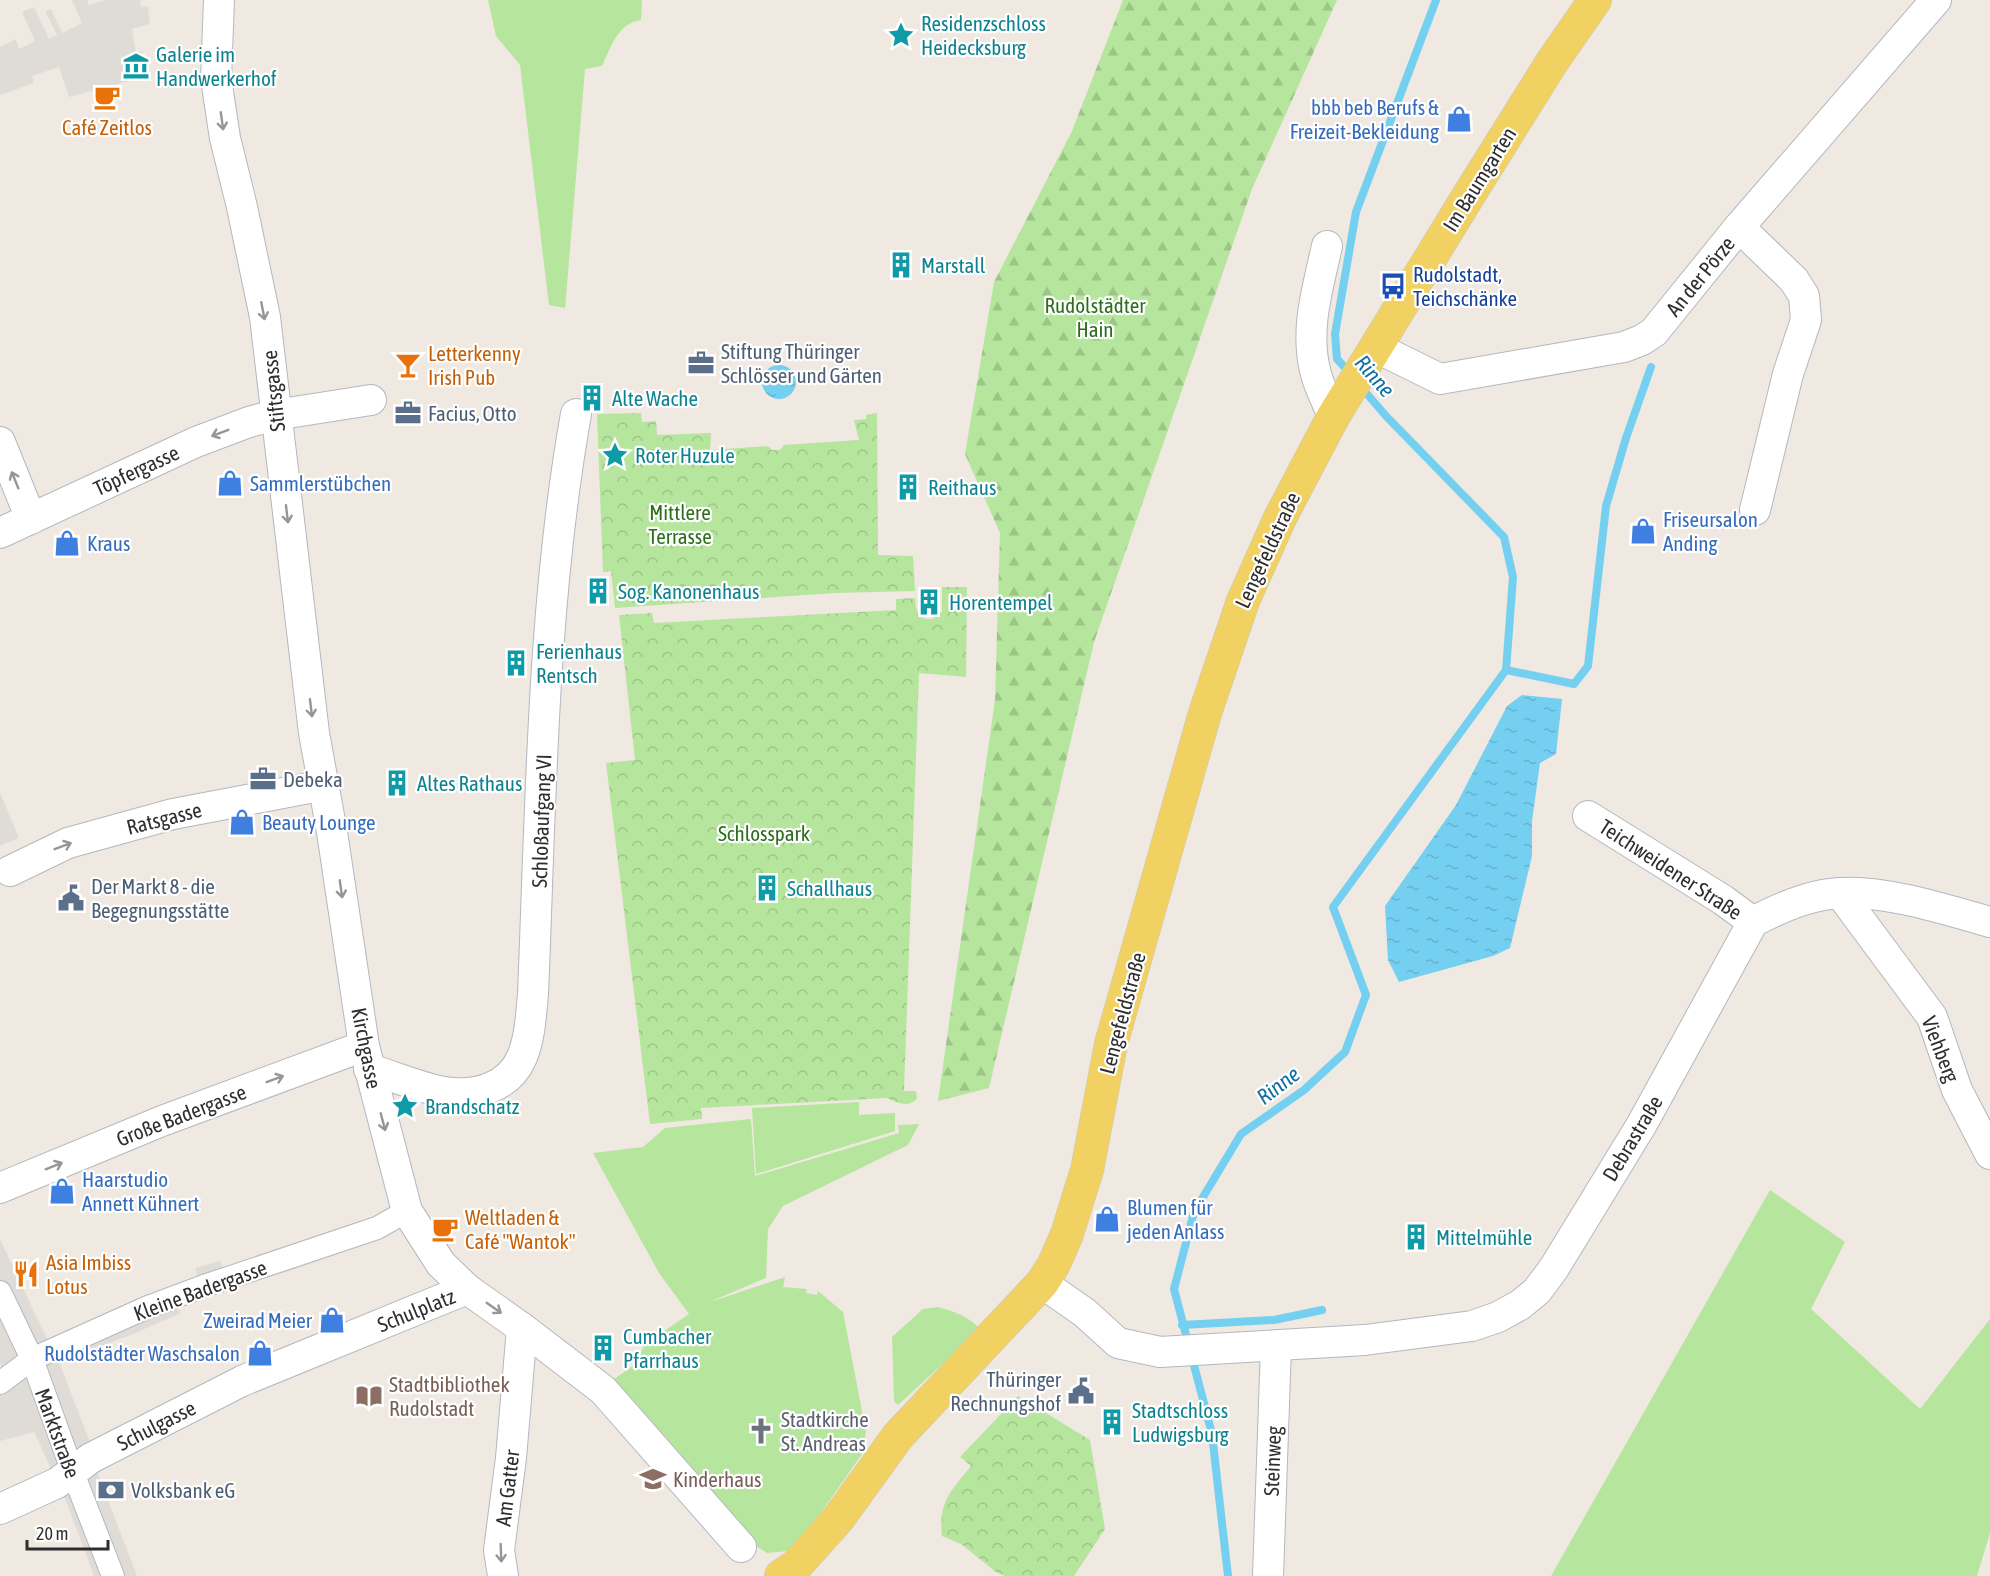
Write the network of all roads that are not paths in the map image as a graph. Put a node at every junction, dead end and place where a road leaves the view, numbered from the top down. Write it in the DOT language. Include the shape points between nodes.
graph roads {
  1 [pos="219,0"];
  2 [pos="1595,0"];
  3 [pos="1936,0"];
  4 [pos="1739,228"];
  5 [pos="1328,246"];
  6 [pos="1373,354"];
  7 [pos="371,400"];
  8 [pos="1340,407"];
  9 [pos="576,414"];
  10 [pos="275,415"];
  11 [pos="0,442"];
  12 [pos="1755,510"];
  13 [pos="31,519"];
  14 [pos="0,533"];
  15 [pos="325,785"];
  16 [pos="1588,816"];
  17 [pos="10,871"];
  18 [pos="1840,893"];
  19 [pos="1753,922"];
  20 [pos="1990,922"];
  21 [pos="367,1057"];
  22 [pos="1990,1154"];
  23 [pos="0,1188"];
  24 [pos="407,1211"];
  25 [pos="1042,1283"];
  26 [pos="467,1289"];
  27 [pos="0,1292"];
  28 [pos="522,1328"];
  29 [pos="1276,1346"];
  30 [pos="32,1359"];
  31 [pos="242,1381"];
  32 [pos="0,1383"];
  33 [pos="73,1473"];
  34 [pos="0,1509"];
  35 [pos="741,1547"];
  36 [pos="791,1573"];
  37 [pos="113,1576"];
  38 [pos="502,1576"];
  39 [pos="1268,1576"];
  1 -- 10 [label="street, Stiftsgasse, one-way" via="216,79 225,138 265,317"];
  2 -- 6 [label="main road, Im Baumgarten" via="1472,190"];
  3 -- 4 [label="street, An der Pörze"];
  4 -- 6 [label="street, An der Pörze" via="1654,332 1624,347 1440,379"];
  4 -- 12 [label="street" via="1794,280 1804,296 1806,321 1788,374"];
  5 -- 8 [label="street" via="1312,313 1310,344 1316,375"];
  6 -- 8 [label="main road, Im Baumgarten"];
  7 -- 10 [label="street, Töpfergasse"];
  8 -- 25 [label="main road, Lengefeldstraße" via="1280,518 1234,626 1205,713 1110,1044 1087,1170 1067,1233"];
  9 -- 21 [label="street, Schloßaufgang VI" via="565,474 552,609 533,994 522,1058 511,1075 496,1087 478,1092 445,1092"];
  10 -- 13 [label="street, Töpfergasse, one-way" via="196,442"];
  10 -- 15 [label="street, Stiftsgasse, one-way" via="314,733"];
  13 -- 11 [label="street, one-way"];
  13 -- 14 [label="street, Töpfergasse"];
  17 -- 15 [label="street, Ratsgasse, one-way" via="68,843 172,814"];
  15 -- 21 [label="street, Kirchgasse, one-way"];
  16 -- 19 [label="street, Teichweidener Straße"];
  18 -- 19 [label="street" via="1778,908"];
  18 -- 20 [label="street" via="1886,897"];
  18 -- 22 [label="street, Viehberg" via="1932,1017 1957,1090"];
  19 -- 29 [label="street, Debrastraße" via="1642,1124 1537,1291 1498,1317 1472,1326 1365,1340"];
  23 -- 21 [label="street, Große Badergasse, one-way" via="162,1121"];
  21 -- 24 [label="street, Kirchgasse, one-way"];
  24 -- 26 [label="street, Kirchgasse" via="441,1264"];
  24 -- 30 [label="street, Kleine Badergasse" via="377,1228 148,1307"];
  25 -- 29 [label="street, Debrastraße" via="1085,1313 1118,1343 1160,1352"];
  25 -- 36 [label="main road, Lengefeldstraße" via="885,1451 838,1519"];
  26 -- 28 [label="street, Schulplatz, one-way"];
  26 -- 31 [label="street, Schulplatz"];
  27 -- 30 [label="street, Marktstraße"];
  28 -- 35 [label="street, Schulplatz" via="603,1390"];
  28 -- 38 [label="street, Am Gatter, one-way" via="499,1550"];
  29 -- 39 [label="street, Steinweg"];
  30 -- 32 [label="street, Kleine Badergasse"];
  30 -- 33 [label="street, Marktstraße"];
  31 -- 33 [label="street, Schulgasse" via="91,1458"];
  33 -- 34 [label="street, Schulgasse"];
  33 -- 37 [label="street, Marktstraße"];
}
